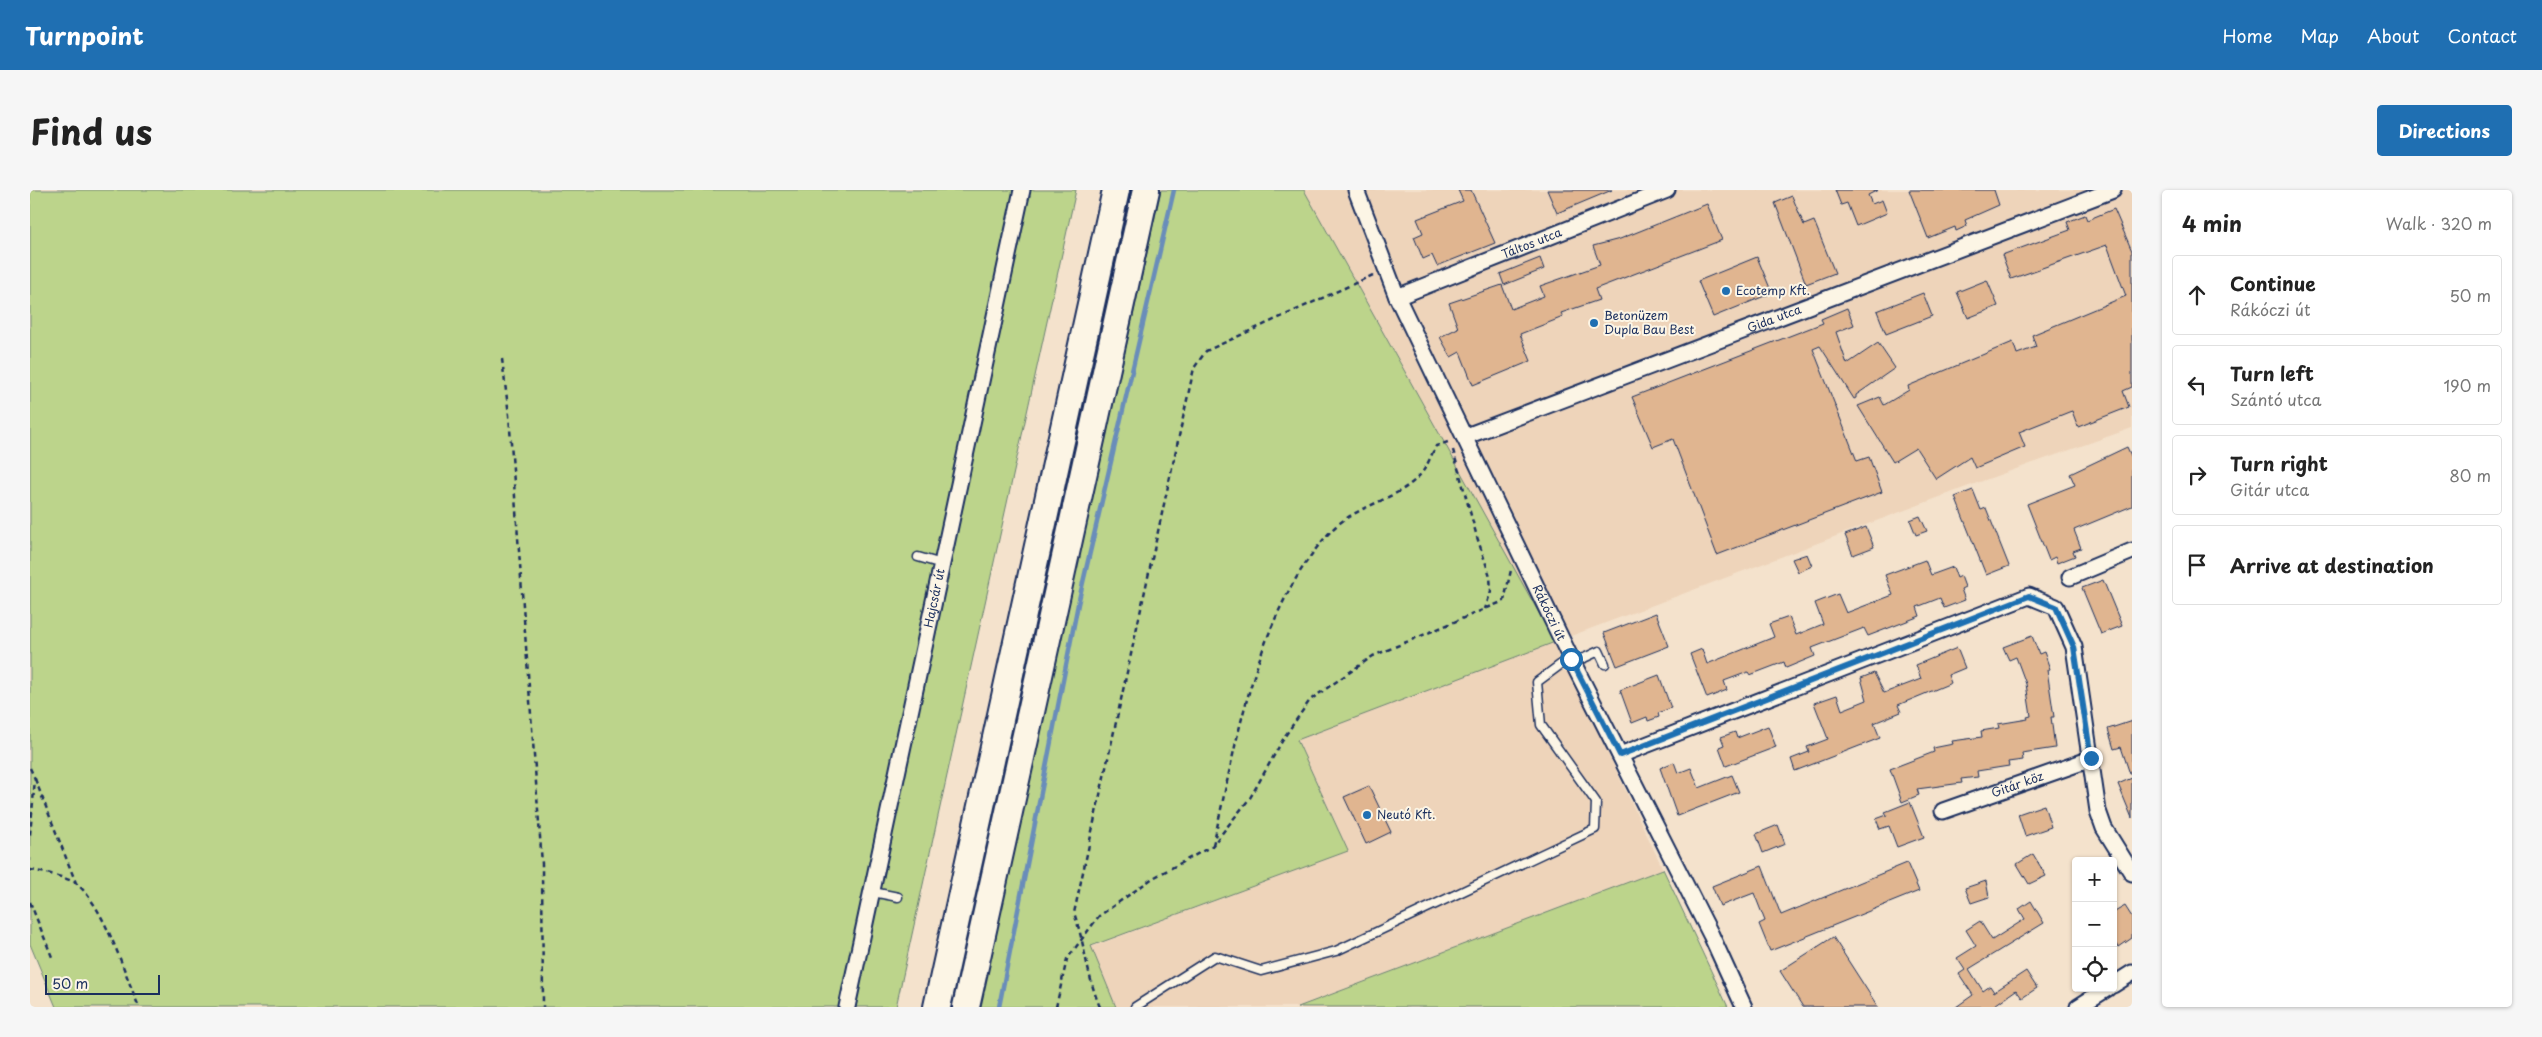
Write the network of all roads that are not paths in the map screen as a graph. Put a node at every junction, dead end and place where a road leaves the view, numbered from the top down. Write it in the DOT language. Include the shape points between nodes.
graph roads {
  1 [pos="1022,190"];
  2 [pos="1116,190"];
  3 [pos="1146,190"];
  4 [pos="1356,190"];
  5 [pos="1667,190"];
  6 [pos="2113,190"];
  7 [pos="1397,297"];
  8 [pos="1464,438"];
  9 [pos="2132,551"];
  10 [pos="918,557"];
  11 [pos="942,564"];
  12 [pos="2070,577"];
  13 [pos="1571,659"];
  14 [pos="1605,664"];
  15 [pos="1620,755"];
  16 [pos="2091,758"];
  17 [pos="1943,811"];
  18 [pos="2132,874"];
  19 [pos="873,892"];
  20 [pos="898,897"];
  21 [pos="2132,973"];
  22 [pos="2117,982"];
  23 [pos="2102,992"];
  24 [pos="847,1007"];
  25 [pos="937,1007"];
  26 [pos="966,1007"];
  27 [pos="1136,1007"];
  28 [pos="1744,1007"];
  29 [pos="2078,1007"];
  1 -- 11 [label="street, Hajcsár út"];
  2 -- 25 [label="highway"];
  3 -- 26 [label="highway"];
  4 -- 7 [label="street, Rákóczi út"];
  5 -- 7 [label="street, Táltos utca"];
  6 -- 8 [label="street, Gida utca"];
  7 -- 8 [label="street, Rákóczi út"];
  8 -- 13 [label="street, Rákóczi út"];
  9 -- 12 [label="street"];
  10 -- 11 [label="lane"];
  11 -- 19 [label="street, Hajcsár út"];
  13 -- 14 [label="lane" via="1584,658 1599,651"];
  13 -- 15 [label="street, Rákóczi út"];
  13 -- 27 [label="lane" via="1537,682 1541,724 1596,802 1595,829 1336,951 1260,971 1215,956"];
  15 -- 16 [label="street" via="2029,596 2056,607 2074,647"];
  15 -- 28 [label="street, Rákóczi út"];
  16 -- 17 [label="street, Gitár köz"];
  16 -- 18 [label="street" via="2098,811 2104,828"];
  19 -- 20 [label="lane"];
  19 -- 24 [label="street, Hajcsár út"];
  21 -- 22 [label="street"];
  23 -- 29 [label="street"];
}
